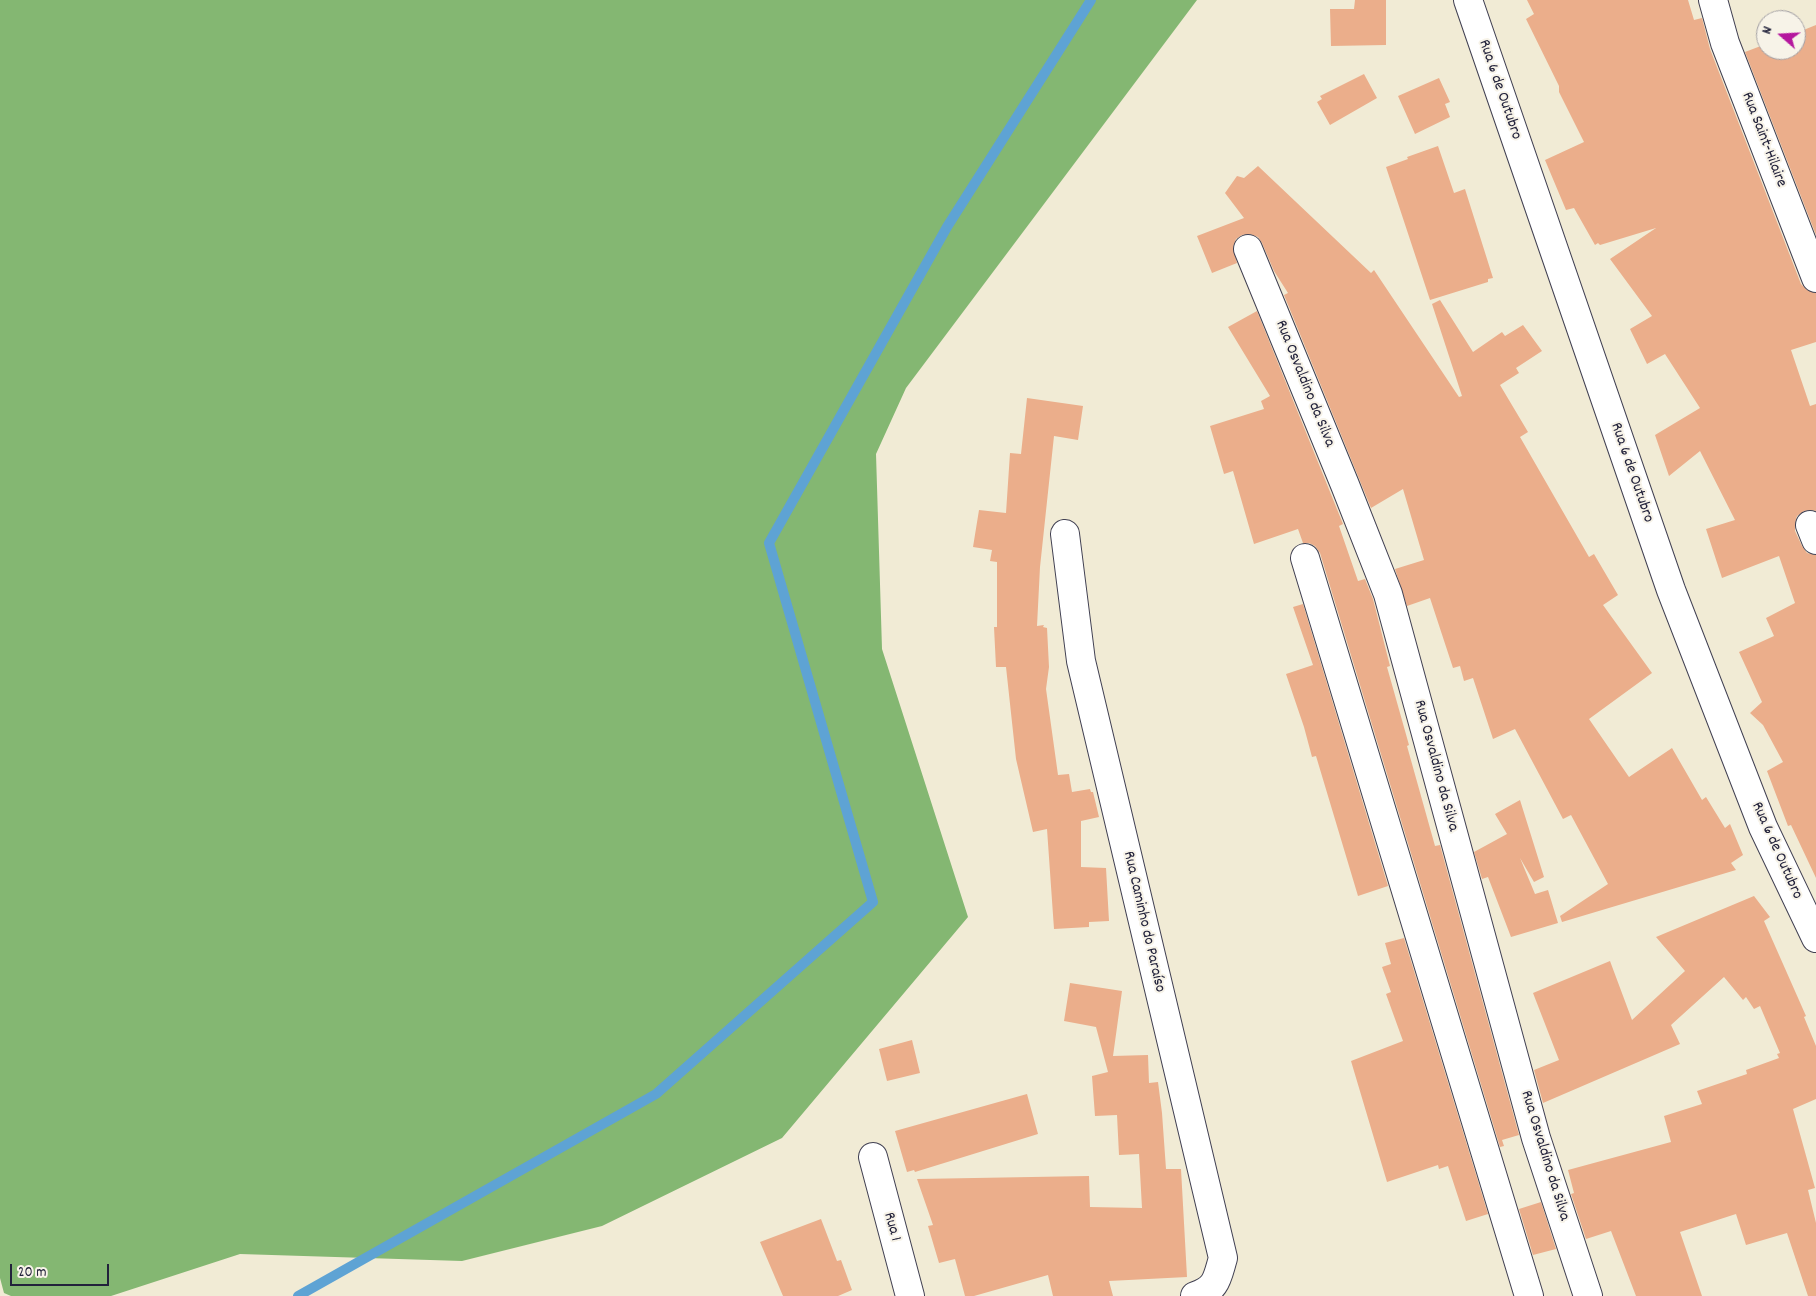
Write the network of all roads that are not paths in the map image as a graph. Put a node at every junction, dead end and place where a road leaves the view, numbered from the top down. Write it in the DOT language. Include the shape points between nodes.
graph roads {
  1 [pos="1468,0"];
  2 [pos="1713,0"];
  3 [pos="1248,249"];
  4 [pos="1816,278"];
  5 [pos="1065,534"];
  6 [pos="1305,558"];
  7 [pos="1816,938"];
  8 [pos="873,1157"];
  9 [pos="910,1296"];
  10 [pos="1195,1296"];
  11 [pos="1529,1296"];
  12 [pos="1588,1296"];
  1 -- 7 [label="street, Rua 6 de Outubro" via="1672,590 1763,827"];
  2 -- 4 [label="street, Rua Saint-Hilaire" via="1725,43"];
  3 -- 12 [label="street, Rua Osvaldino da Silva" via="1388,594 1536,1138"];
  5 -- 10 [label="street, Rua Caminho do Paraíso" via="1081,661 1223,1258 1216,1283"];
  6 -- 11 [label="street"];
  8 -- 9 [label="street, Rua 1"];
}
